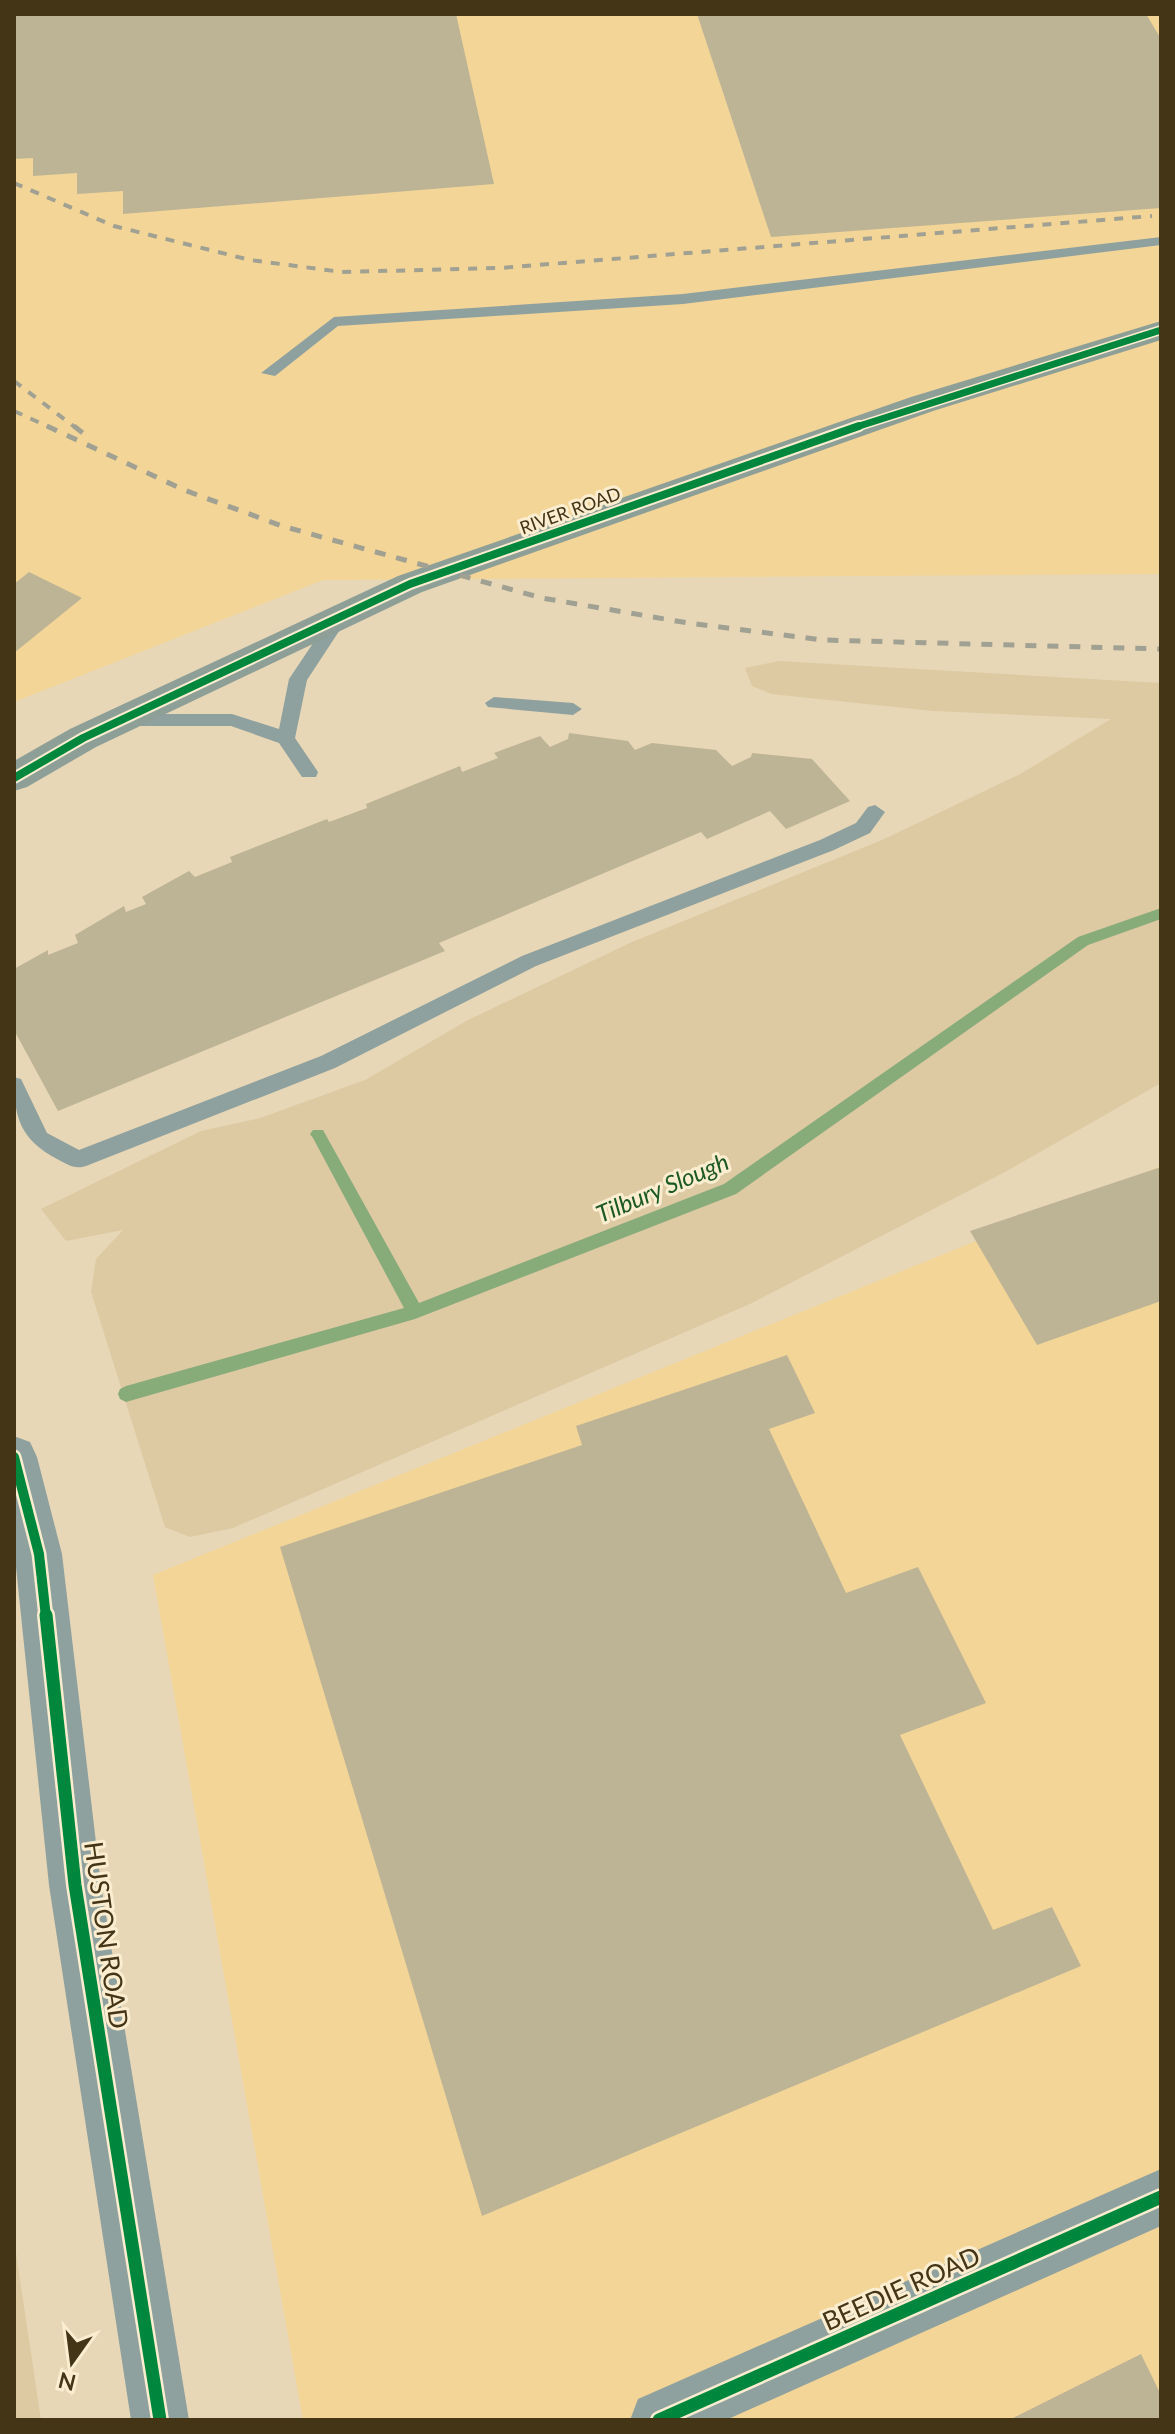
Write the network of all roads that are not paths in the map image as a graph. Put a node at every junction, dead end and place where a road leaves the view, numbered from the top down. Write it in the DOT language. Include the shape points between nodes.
graph roads {
  1 [pos="1161,241"];
  2 [pos="1161,330"];
  3 [pos="269,373"];
  4 [pos="340,616"];
  5 [pos="494,703"];
  6 [pos="573,709"];
  7 [pos="120,720"];
  8 [pos="286,738"];
  9 [pos="309,772"];
  10 [pos="16,777"];
  11 [pos="875,812"];
  12 [pos="14,1085"];
  13 [pos="14,1457"];
  14 [pos="1161,2197"];
  15 [pos="160,2420"];
  16 [pos="659,2420"];
  1 -- 3 [label="lane" via="683,299 334,322"];
  2 -- 4 [label="main road, RIVER ROAD" via="922,404 629,506 410,584"];
  4 -- 7 [label="main road, RIVER ROAD"];
  4 -- 8 [label="lane" via="298,679"];
  5 -- 6 [label="lane"];
  7 -- 8 [label="lane" via="232,720"];
  7 -- 10 [label="main road, RIVER ROAD"];
  8 -- 9 [label="lane"];
  11 -- 12 [label="lane" via="863,828 827,845 529,961 328,1062 78,1160 39,1139"];
  13 -- 15 [label="street, HUSTON ROAD" via="39,1554 75,1885"];
  14 -- 16 [label="street, BEEDIE ROAD"];
}
